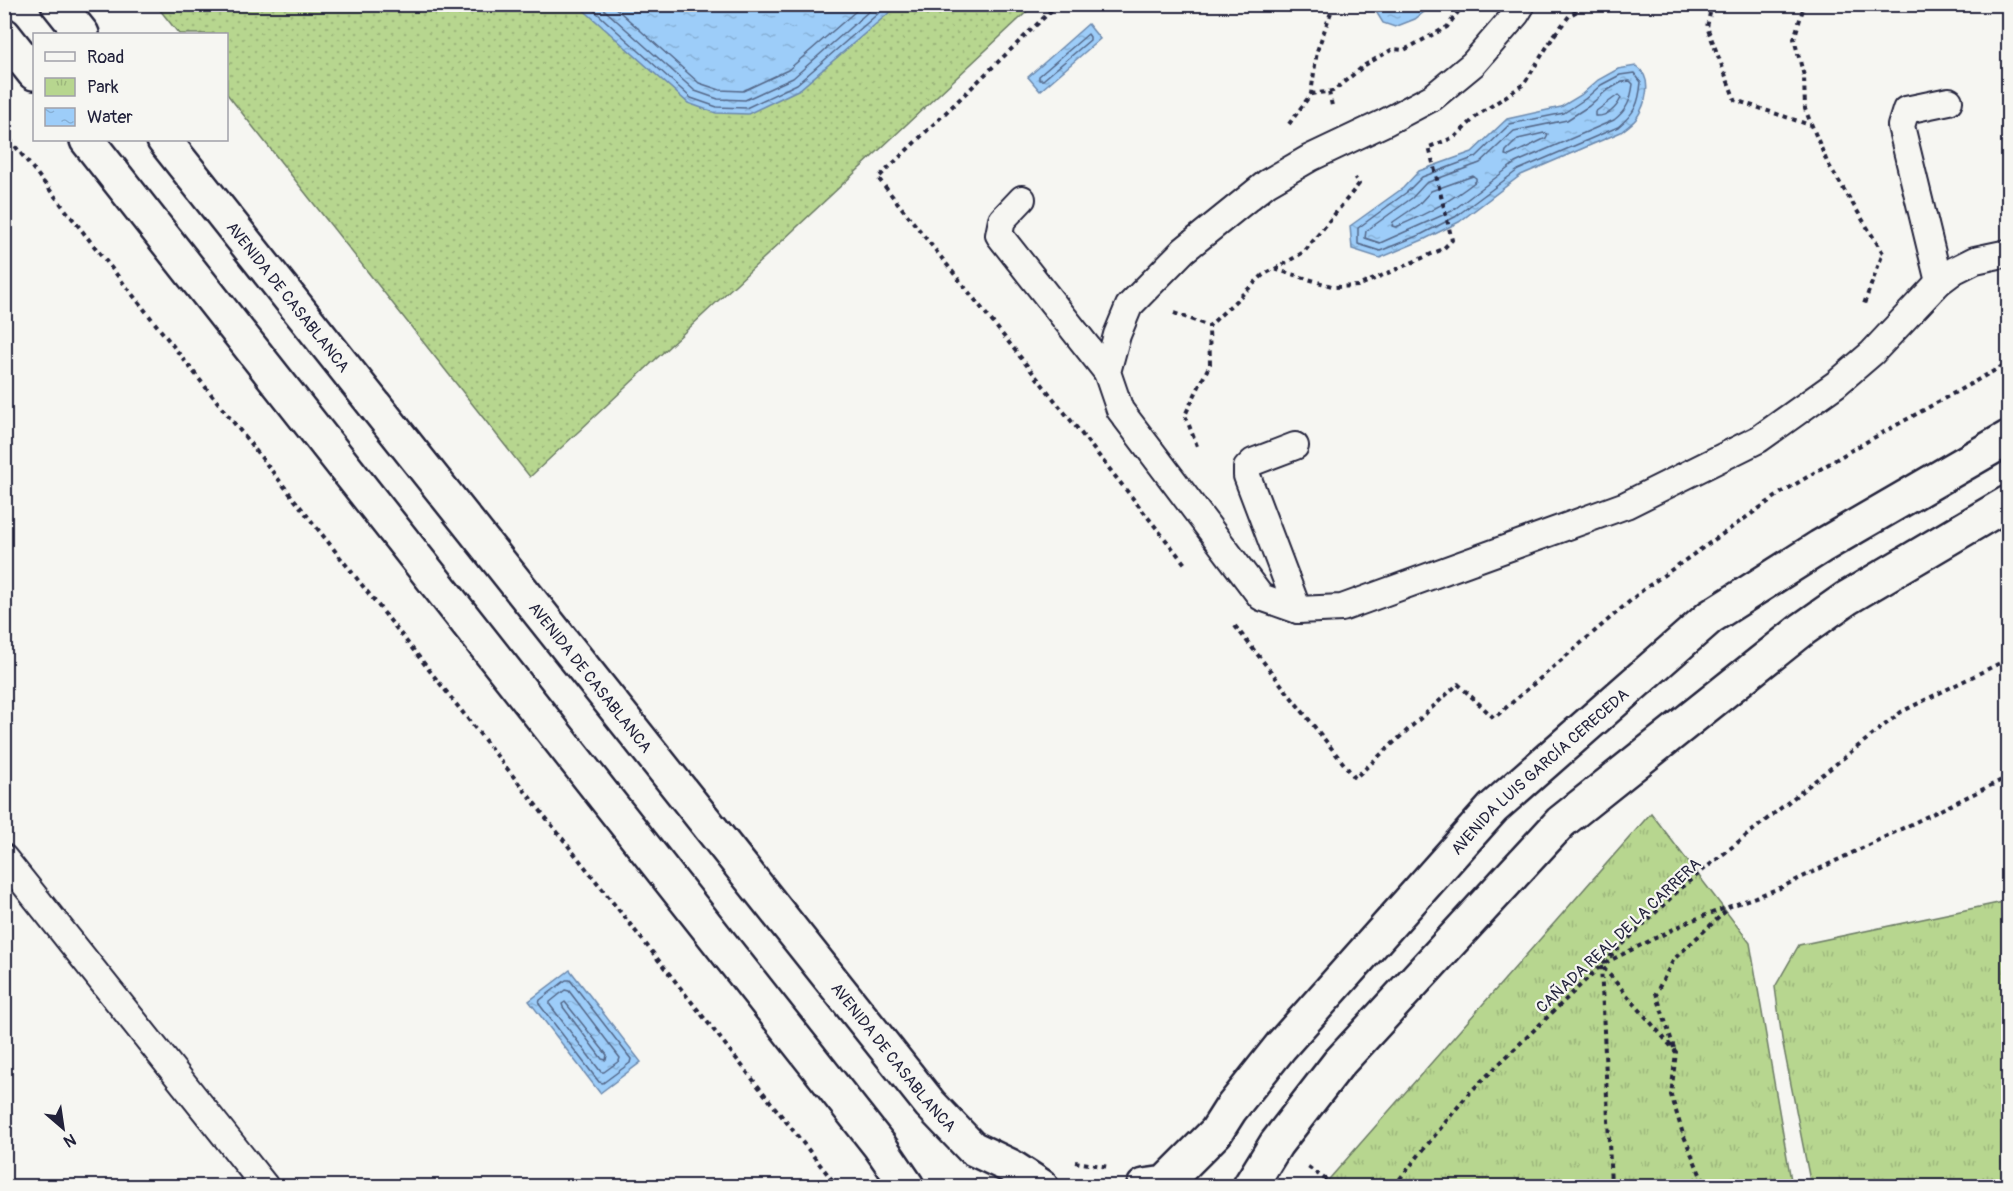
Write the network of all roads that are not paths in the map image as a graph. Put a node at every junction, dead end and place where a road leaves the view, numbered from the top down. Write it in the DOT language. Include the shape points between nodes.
graph roads {
  1 [pos="58,4"];
  2 [pos="1522,4"];
  3 [pos="81,33"];
  4 [pos="4,35"];
  5 [pos="33,72"];
  6 [pos="1949,101"];
  7 [pos="88,141"];
  8 [pos="165,141"];
  9 [pos="1022,199"];
  10 [pos="2008,254"];
  11 [pos="1938,282"];
  12 [pos="1107,372"];
  13 [pos="2008,438"];
  14 [pos="1295,447"];
  15 [pos="2008,503"];
  16 [pos="1298,610"];
  17 [pos="4,858"];
  18 [pos="265,1186"];
  19 [pos="907,1186"];
  20 [pos="1041,1186"];
  21 [pos="1144,1186"];
  22 [pos="1250,1186"];
  1 -- 3 [label="street"];
  2 -- 12 [label="lane" via="1473,64 1433,97 1267,183 1184,250 1129,306"];
  4 -- 5 [label="street"];
  6 -- 11 [label="lane" via="1906,110 1901,126"];
  7 -- 19 [label="street" via="879,1144"];
  8 -- 20 [label="street, AVENIDA DE CASABLANCA" via="930,1104 972,1148"];
  9 -- 12 [label="lane" via="1002,220 999,235"];
  10 -- 11 [label="lane" via="1975,260"];
  11 -- 16 [label="lane" via="1872,353 1759,439 1626,505 1342,608"];
  12 -- 16 [label="lane" via="1120,410 1261,597"];
  13 -- 21 [label="street, AVENIDA LUIS GARCÍA CERECEDA" via="1820,547 1710,617 1493,808 1281,1046 1216,1132 1165,1183"];
  14 -- 16 [label="lane" via="1253,462 1247,468 1247,476"];
  15 -- 22 [label="street" via="1847,598 1803,629 1561,822 1338,1064 1276,1144"];
  17 -- 18 [label="lane"];
}
